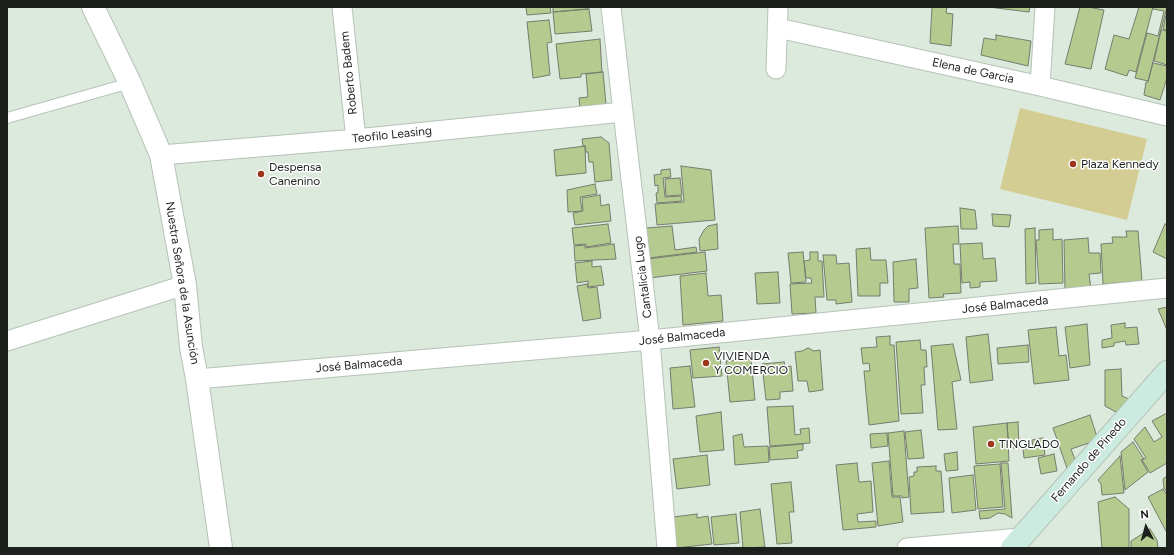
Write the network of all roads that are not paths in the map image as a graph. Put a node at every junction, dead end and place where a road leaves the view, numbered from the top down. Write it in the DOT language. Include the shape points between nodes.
graph roads {
  1 [pos="93,7"];
  2 [pos="342,7"];
  3 [pos="611,7"];
  4 [pos="778,7"];
  5 [pos="1045,7"];
  6 [pos="778,28"];
  7 [pos="776,69"];
  8 [pos="130,83"];
  9 [pos="1040,86"];
  10 [pos="622,112"];
  11 [pos="1167,116"];
  12 [pos="7,118"];
  13 [pos="356,139"];
  14 [pos="161,155"];
  15 [pos="185,285"];
  16 [pos="1167,288"];
  17 [pos="650,340"];
  18 [pos="7,342"];
  19 [pos="1167,372"];
  20 [pos="197,379"];
  21 [pos="1016,543"];
  22 [pos="221,548"];
  23 [pos="667,548"];
  24 [pos="907,548"];
  1 -- 8 [label="street, Nuestra Señora de la Asunción"];
  2 -- 13 [label="street, Roberto Badem"];
  3 -- 10 [label="street, Cantalicia Lugo"];
  4 -- 6 [label="street"];
  5 -- 9 [label="street"];
  6 -- 7 [label="street"];
  6 -- 9 [label="street, Elena de Garcia"];
  8 -- 12 [label="lane"];
  8 -- 14 [label="street, Nuestra Señora de la Asunción"];
  9 -- 11 [label="street, Elena de Garcia"];
  10 -- 13 [label="street, Teofilo Leasing"];
  10 -- 17 [label="street, Cantalicia Lugo"];
  13 -- 14 [label="street, Teofilo Leasing"];
  14 -- 15 [label="street, Nuestra Señora de la Asunción"];
  15 -- 18 [label="street"];
  15 -- 20 [label="street, Nuestra Señora de la Asunción" via="190,347"];
  16 -- 17 [label="street, José Balmaceda"];
  17 -- 20 [label="street, José Balmaceda"];
  17 -- 23 [label="street, Cantalicia Lugo"];
  19 -- 21 [label="main road, Fernando de Pinedo"];
  20 -- 22 [label="street, Nuestra Señora de la Asunción"];
  21 -- 24 [label="street"];
}
